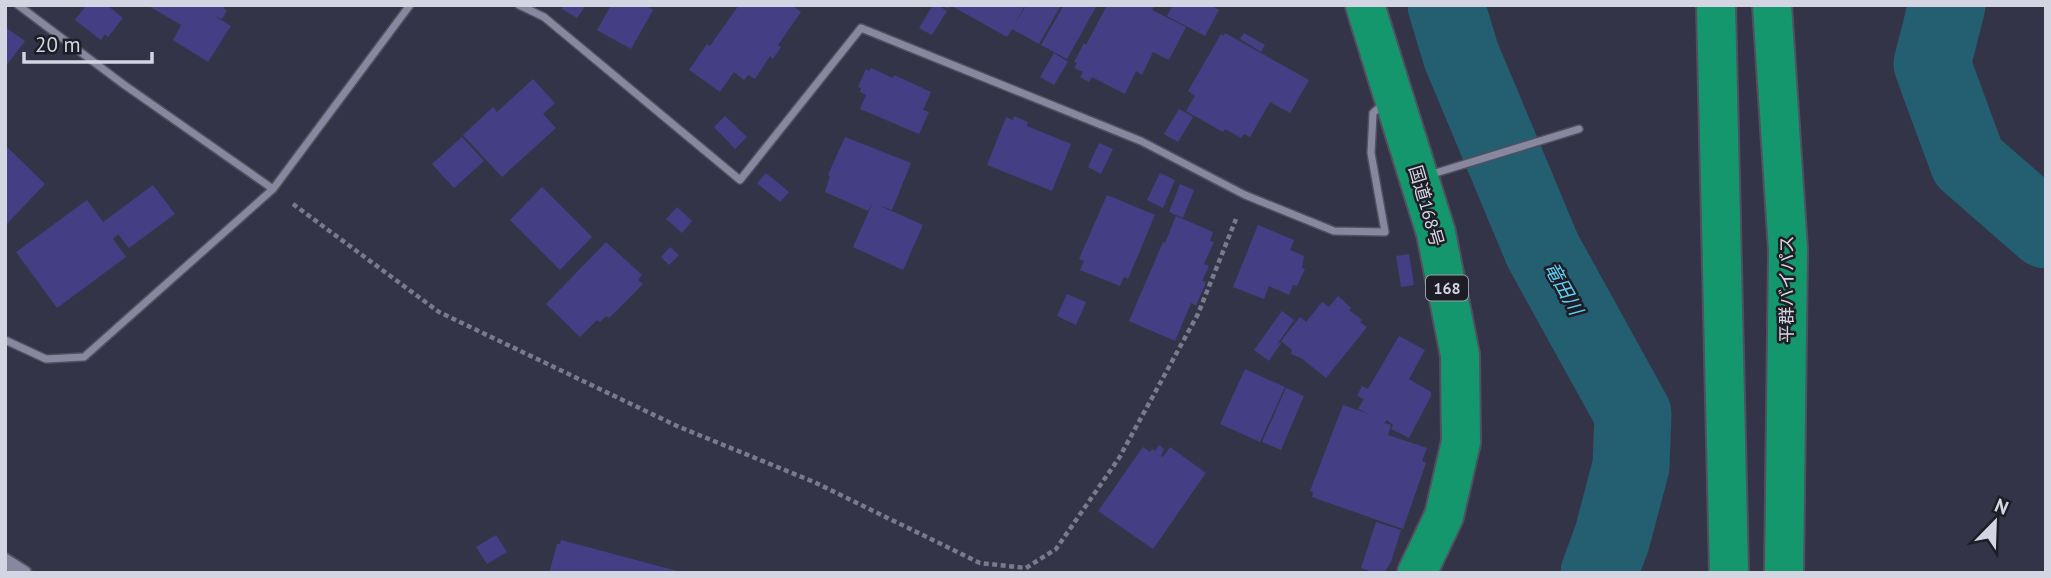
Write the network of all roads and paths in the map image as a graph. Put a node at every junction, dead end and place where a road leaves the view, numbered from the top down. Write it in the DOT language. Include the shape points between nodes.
graph roads {
  1 [pos="18,5"];
  2 [pos="411,5"];
  3 [pos="519,5"];
  4 [pos="1364,5"];
  5 [pos="1716,5"];
  6 [pos="1772,5"];
  7 [pos="1393,95"];
  8 [pos="1579,129"];
  9 [pos="1419,178"];
  10 [pos="272,189"];
  11 [pos="1245,195"];
  12 [pos="5,340"];
  13 [pos="5,561"];
  14 [pos="24,573"];
  15 [pos="1417,573"];
  16 [pos="1729,573"];
  17 [pos="1784,573"];
  1 -- 10 [label="street"];
  2 -- 10 [label="street"];
  3 -- 11 [label="street" via="544,17 740,180 861,28 1141,141"];
  4 -- 7 [label="highway, 国道168号 / 168"];
  5 -- 16 [label="highway"];
  6 -- 17 [label="highway, 平群バイパス" via="1788,250"];
  7 -- 9 [label="highway, 国道168号 / 168"];
  7 -- 11 [label="street" via="1373,113 1371,153 1385,232 1334,231"];
  8 -- 9 [label="street"];
  9 -- 15 [label="highway, 国道168号 / 168" via="1436,233 1460,355 1461,442 1444,516"];
  10 -- 11 [label="path" via="439,312 677,426 814,482 980,563 1026,568 1056,549 1119,458 1198,314"];
  10 -- 12 [label="street" via="84,357 46,359"];
  13 -- 14 [label="street"];
}
